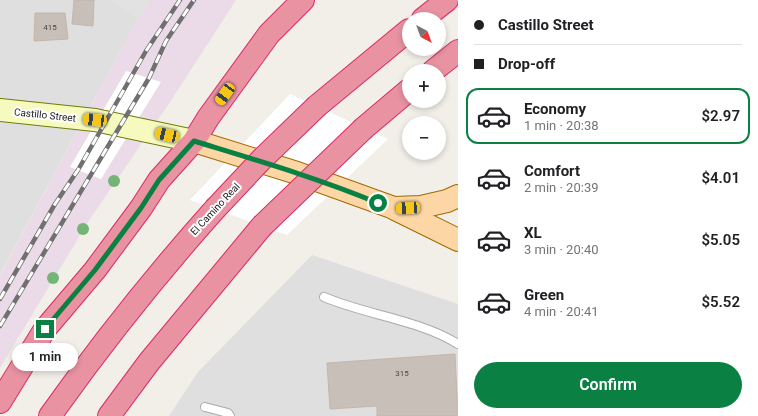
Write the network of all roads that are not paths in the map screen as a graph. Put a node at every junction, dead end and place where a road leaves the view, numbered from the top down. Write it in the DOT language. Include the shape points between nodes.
graph roads {
  1 [pos="303,0"];
  2 [pos="447,0"];
  3 [pos="432,12"];
  4 [pos="402,36"];
  5 [pos="458,52"];
  6 [pos="442,64"];
  7 [pos="402,96"];
  8 [pos="0,110"];
  9 [pos="194,141"];
  10 [pos="458,196"];
  11 [pos="394,208"];
  12 [pos="458,240"];
  13 [pos="324,297"];
  14 [pos="458,344"];
  15 [pos="0,402"];
  16 [pos="204,407"];
  17 [pos="50,416"];
  18 [pos="109,416"];
  19 [pos="230,416"];
  1 -- 9 [label="highway" via="269,34"];
  2 -- 3 [label="highway"];
  4 -- 17 [label="highway, El Camino Real, bridge" via="317,106 215,209 112,331"];
  5 -- 6 [label="highway"];
  7 -- 18 [label="highway, bridge" via="364,128 262,226 149,362"];
  8 -- 9 [label="main road, Castillo Street" via="95,120"];
  9 -- 11 [label="main road, Castillo Street" via="297,173"];
  9 -- 15 [label="highway" via="159,180 95,270 45,329"];
  10 -- 11 [label="main road, Castillo Street" via="421,207"];
  11 -- 12 [label="main road"];
  13 -- 14 [label="lane" via="404,322"];
  16 -- 19 [label="lane" via="228,412"];
}
